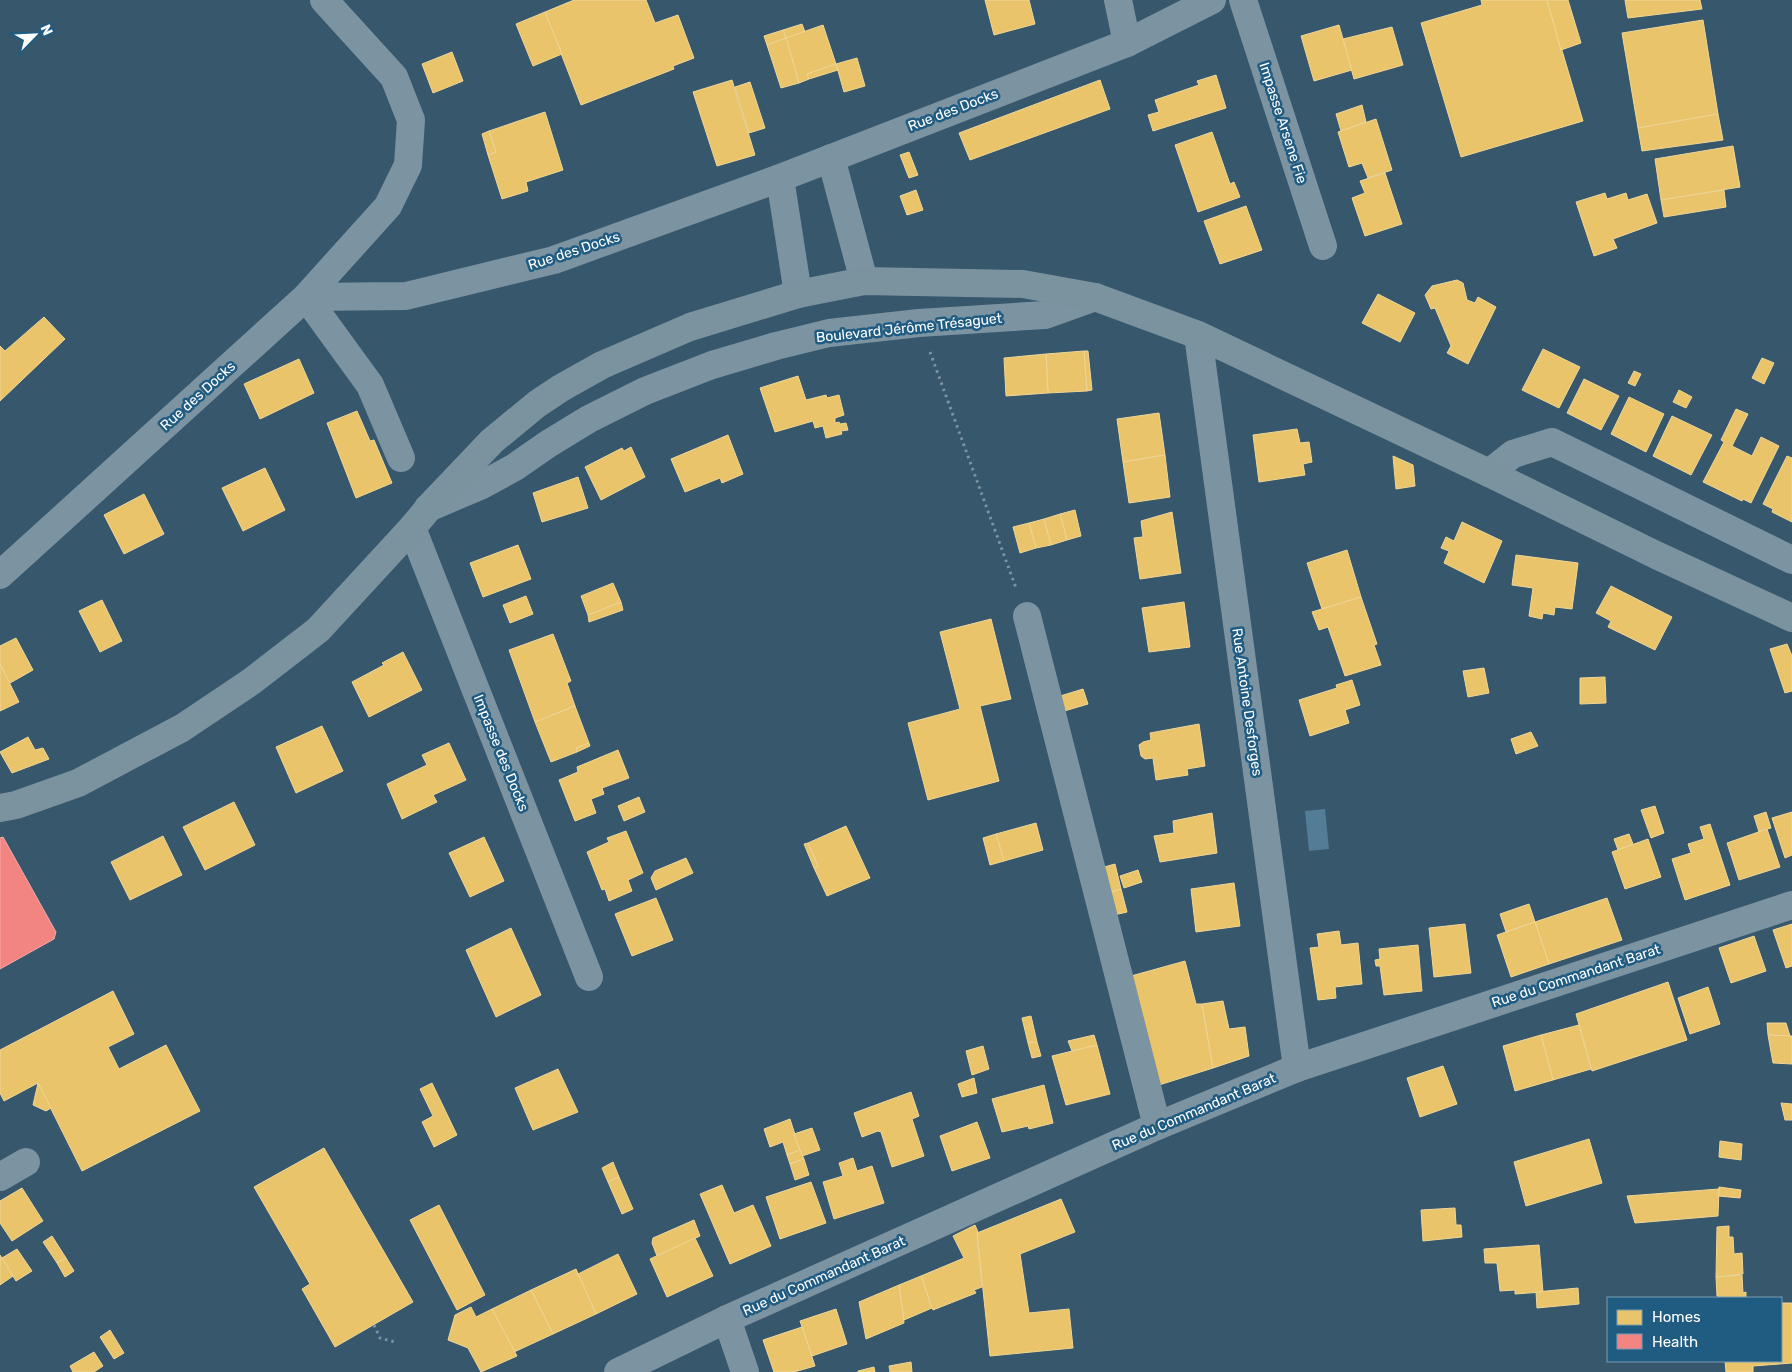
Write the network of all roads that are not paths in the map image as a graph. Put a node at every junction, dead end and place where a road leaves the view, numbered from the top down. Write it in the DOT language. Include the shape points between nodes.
graph roads {
  1 [pos="324,0"];
  2 [pos="1118,0"];
  3 [pos="1212,0"];
  4 [pos="1243,0"];
  5 [pos="1126,43"];
  6 [pos="831,158"];
  7 [pos="780,178"];
  8 [pos="1323,246"];
  9 [pos="864,282"];
  10 [pos="798,294"];
  11 [pos="306,297"];
  12 [pos="1095,298"];
  13 [pos="1198,335"];
  14 [pos="401,458"];
  15 [pos="1489,473"];
  16 [pos="420,518"];
  17 [pos="1792,560"];
  18 [pos="0,575"];
  19 [pos="1027,616"];
  20 [pos="1792,618"];
  21 [pos="0,808"];
  22 [pos="1792,905"];
  23 [pos="589,977"];
  24 [pos="1297,1068"];
  25 [pos="1157,1126"];
  26 [pos="26,1162"];
  27 [pos="0,1178"];
  28 [pos="727,1319"];
  29 [pos="618,1372"];
  30 [pos="745,1372"];
  1 -- 11 [label="street" via="394,78 411,120 408,165 388,206"];
  2 -- 5 [label="street"];
  3 -- 5 [label="street, Rue des Docks"];
  4 -- 8 [label="street, Impasse Arsene Fie"];
  5 -- 6 [label="street, Rue des Docks"];
  6 -- 7 [label="street, Rue des Docks"];
  6 -- 9 [label="street"];
  7 -- 10 [label="street"];
  7 -- 11 [label="street, Rue des Docks" via="554,260 406,296"];
  9 -- 10 [label="main road"];
  9 -- 12 [label="main road" via="1023,284"];
  10 -- 16 [label="main road" via="690,327 602,365 561,388 492,441"];
  11 -- 14 [label="street" via="370,386"];
  11 -- 18 [label="street, Rue des Docks"];
  12 -- 13 [label="main road"];
  12 -- 16 [label="street, Boulevard Jérôme Trésaguet" via="1044,315 829,333 712,365 645,391 588,419 515,468"];
  13 -- 15 [label="main road"];
  13 -- 24 [label="street, Rue Antoine Desforges"];
  15 -- 17 [label="street" via="1513,454 1552,442"];
  15 -- 20 [label="main road"];
  16 -- 21 [label="main road" via="318,630 252,682 182,728 78,783"];
  16 -- 23 [label="street, Impasse des Docks"];
  19 -- 25 [label="street"];
  22 -- 24 [label="street, Rue du Commandant Barat"];
  24 -- 25 [label="street, Rue du Commandant Barat"];
  25 -- 28 [label="street, Rue du Commandant Barat"];
  26 -- 27 [label="street"];
  28 -- 29 [label="street, Rue du Commandant Barat"];
  28 -- 30 [label="street"];
}
